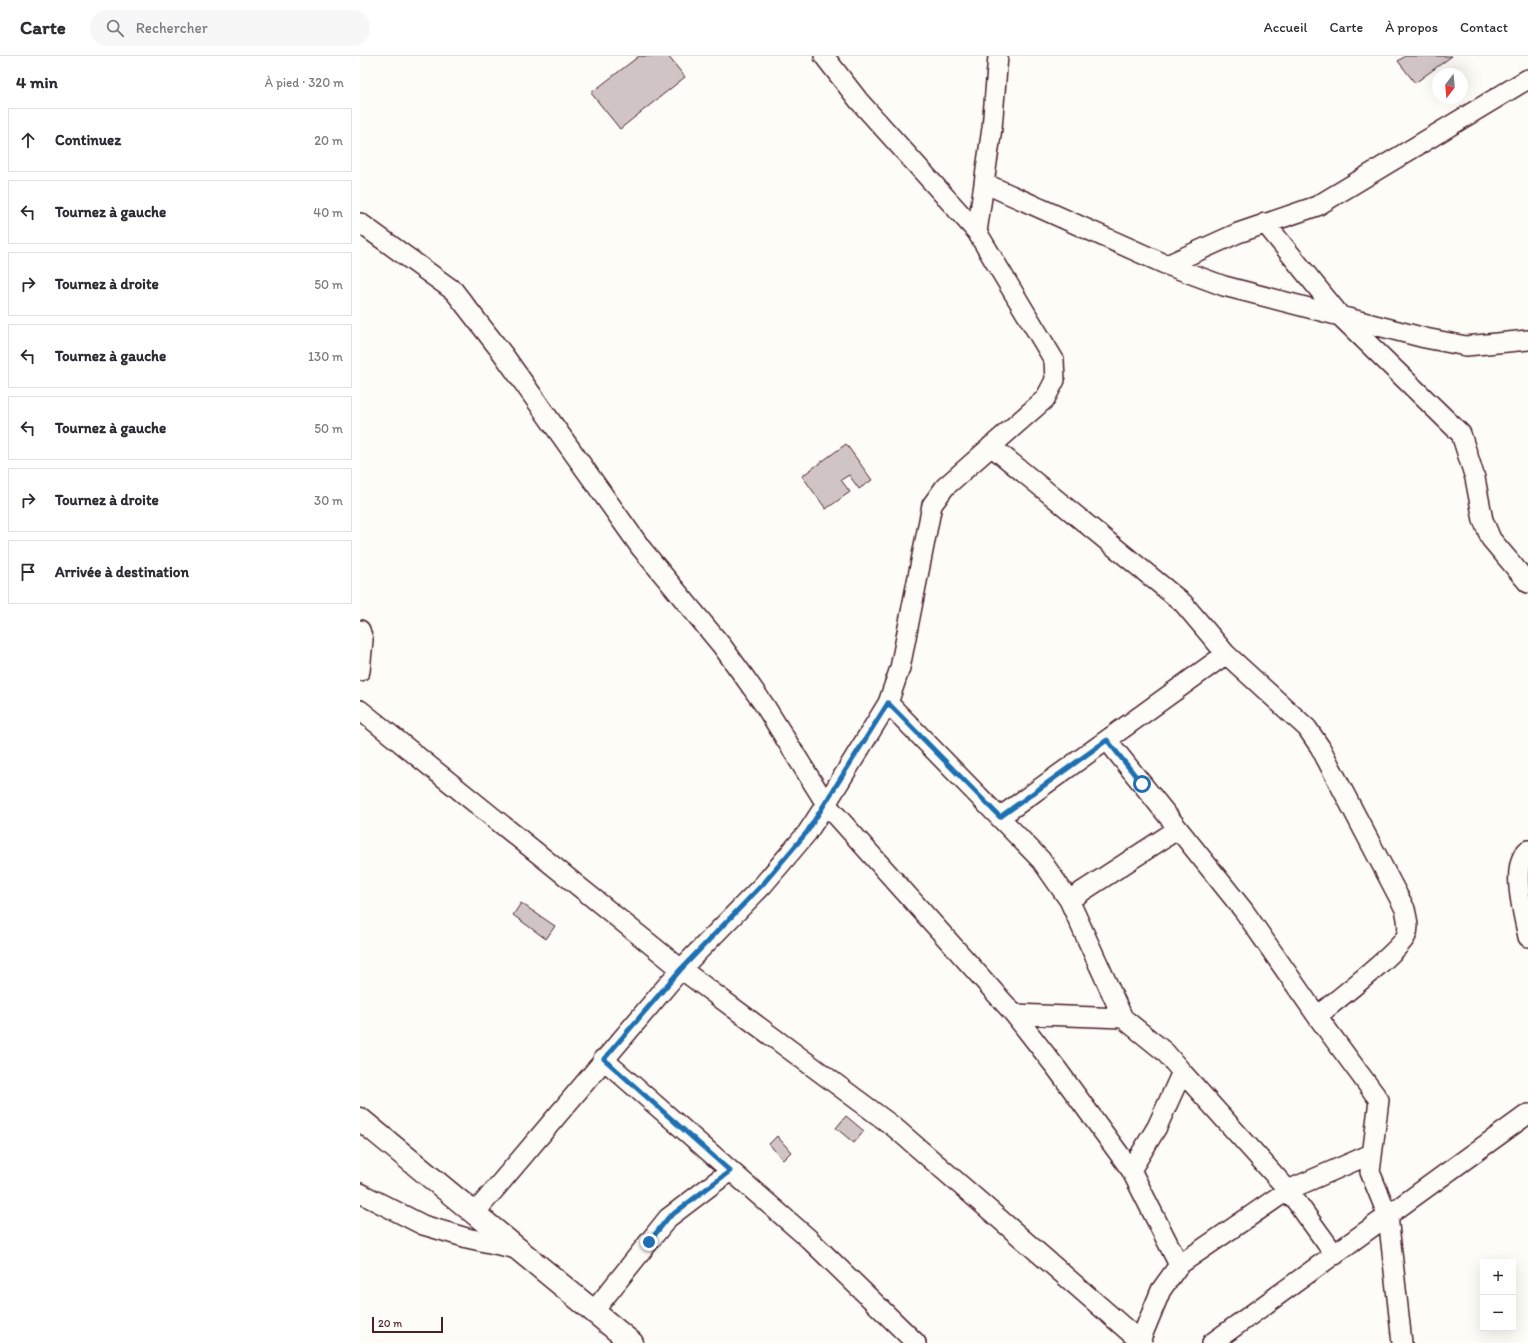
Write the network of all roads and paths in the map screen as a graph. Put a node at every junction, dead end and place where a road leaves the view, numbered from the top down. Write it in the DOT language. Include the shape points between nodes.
graph roads {
  1 [pos="824,56"];
  2 [pos="998,56"];
  3 [pos="1528,79"];
  4 [pos="984,183"];
  5 [pos="360,223"];
  6 [pos="1265,223"];
  7 [pos="977,232"];
  8 [pos="1167,264"];
  9 [pos="1342,318"];
  10 [pos="1528,340"];
  11 [pos="992,446"];
  12 [pos="1528,583"];
  13 [pos="360,630"];
  14 [pos="1226,654"];
  15 [pos="360,671"];
  16 [pos="888,703"];
  17 [pos="360,710"];
  18 [pos="1107,740"];
  19 [pos="826,804"];
  20 [pos="1000,817"];
  21 [pos="1178,829"];
  22 [pos="1528,850"];
  23 [pos="1069,900"];
  24 [pos="1528,937"];
  25 [pos="681,969"];
  26 [pos="1014,1014"];
  27 [pos="1317,1016"];
  28 [pos="1123,1018"];
  29 [pos="604,1059"];
  30 [pos="1182,1072"];
  31 [pos="1528,1114"];
  32 [pos="360,1119"];
  33 [pos="1371,1154"];
  34 [pos="1131,1170"];
  35 [pos="730,1171"];
  36 [pos="1288,1190"];
  37 [pos="360,1193"];
  38 [pos="474,1214"];
  39 [pos="1388,1216"];
  40 [pos="517,1249"];
  41 [pos="1335,1255"];
  42 [pos="1179,1265"];
  43 [pos="594,1312"];
  44 [pos="1141,1342"];
  45 [pos="632,1343"];
  46 [pos="916,1343"];
  47 [pos="1212,1343"];
  48 [pos="1402,1343"];
  1 -- 7 [label="street" via="859,101"];
  2 -- 4 [label="street"];
  3 -- 6 [label="street" via="1317,206"];
  4 -- 7 [label="street"];
  4 -- 8 [label="street"];
  5 -- 19 [label="street" via="454,291 641,548 744,675"];
  6 -- 8 [label="street"];
  6 -- 9 [label="street"];
  7 -- 11 [label="street" via="1054,360 1055,380 1045,399"];
  8 -- 9 [label="street" via="1224,286"];
  9 -- 10 [label="street" via="1466,346"];
  9 -- 12 [label="street" via="1460,434 1475,478 1483,520 1491,539"];
  11 -- 14 [label="street" via="1184,603"];
  11 -- 16 [label="street" via="945,487 932,505 900,668"];
  13 -- 15 [label="street" via="363,640"];
  14 -- 18 [label="street"];
  14 -- 27 [label="street" via="1307,728 1405,909 1409,927 1405,938 1383,961"];
  16 -- 19 [label="street"];
  16 -- 20 [label="street"];
  17 -- 25 [label="street"];
  18 -- 20 [label="street"];
  18 -- 21 [label="street"];
  19 -- 25 [label="street" via="807,832 763,884"];
  19 -- 26 [label="street"];
  20 -- 23 [label="street" via="1042,860"];
  21 -- 23 [label="street"];
  21 -- 27 [label="street" via="1244,911"];
  22 -- 24 [label="street" via="1524,854 1518,877"];
  23 -- 28 [label="street"];
  25 -- 29 [label="street"];
  25 -- 44 [label="street" via="894,1127"];
  26 -- 28 [label="street"];
  26 -- 34 [label="street"];
  27 -- 33 [label="street" via="1379,1100"];
  28 -- 30 [label="street" via="1165,1052"];
  29 -- 35 [label="street"];
  29 -- 38 [label="street"];
  30 -- 34 [label="street" via="1157,1127"];
  30 -- 36 [label="street"];
  31 -- 39 [label="street"];
  32 -- 38 [label="street"];
  33 -- 36 [label="street"];
  33 -- 39 [label="street" via="1370,1172"];
  34 -- 42 [label="street"];
  35 -- 43 [label="street" via="668,1218"];
  35 -- 46 [label="street" via="809,1239"];
  36 -- 41 [label="street"];
  36 -- 42 [label="street"];
  37 -- 40 [label="street" via="423,1224 467,1238"];
  38 -- 40 [label="street"];
  39 -- 41 [label="street"];
  39 -- 48 [label="street"];
  40 -- 43 [label="street"];
  41 -- 47 [label="street"];
  42 -- 44 [label="street" via="1161,1290"];
  43 -- 45 [label="street"];
}
